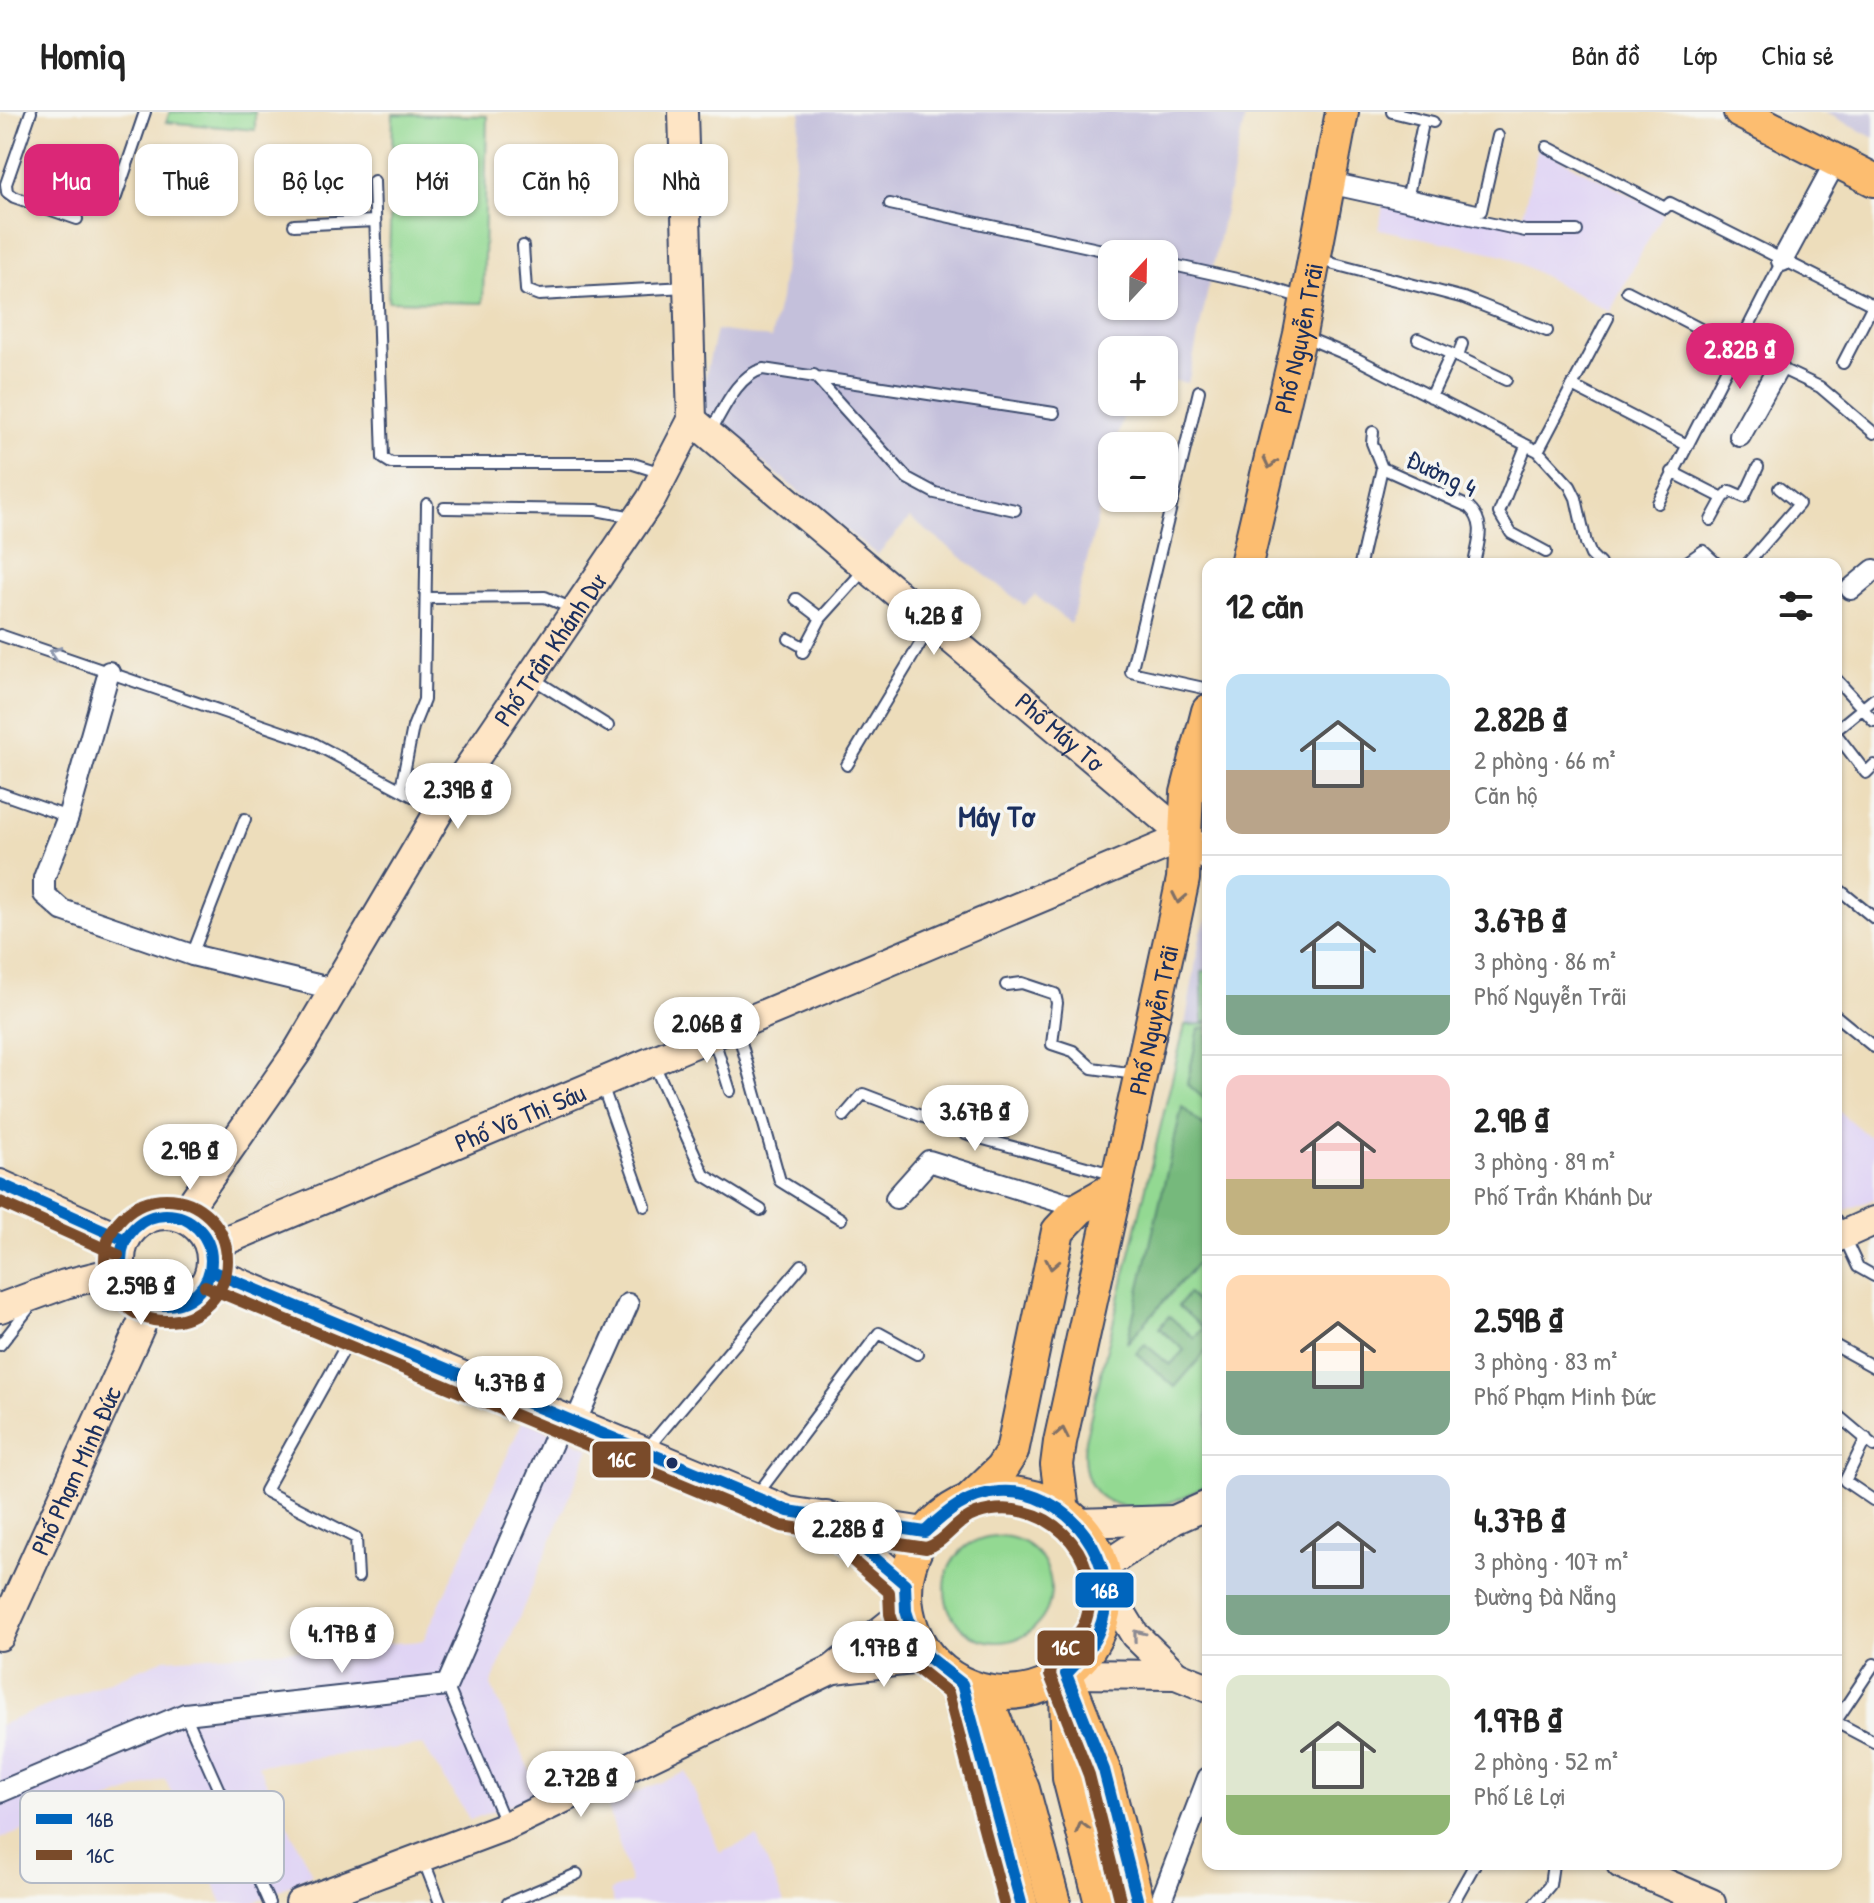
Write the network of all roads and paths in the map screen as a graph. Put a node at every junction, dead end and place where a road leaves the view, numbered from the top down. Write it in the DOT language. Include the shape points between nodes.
graph roads {
  1 [pos="31,112"];
  2 [pos="145,112"];
  3 [pos="683,112"];
  4 [pos="1342,112"];
  5 [pos="1392,112"];
  6 [pos="1740,112"];
  7 [pos="1430,123"];
  8 [pos="1498,136"];
  9 [pos="1547,147"];
  10 [pos="1836,161"];
  11 [pos="1874,180"];
  12 [pos="374,181"];
  13 [pos="1328,183"];
  14 [pos="119,188"];
  15 [pos="1408,195"];
  16 [pos="890,204"];
  17 [pos="1481,211"];
  18 [pos="77,219"];
  19 [pos="1505,220"];
  20 [pos="375,221"];
  21 [pos="294,225"];
  22 [pos="1577,231"];
  23 [pos="523,246"];
  24 [pos="1098,249"];
  25 [pos="1315,255"];
  26 [pos="1782,261"];
  27 [pos="1178,266"];
  28 [pos="688,287"];
  29 [pos="1627,291"];
  30 [pos="1308,299"];
  31 [pos="1873,304"];
  32 [pos="1608,318"];
  33 [pos="1547,331"];
  34 [pos="1300,334"];
  35 [pos="1418,339"];
  36 [pos="1462,344"];
  37 [pos="1737,348"];
  38 [pos="1454,356"];
  39 [pos="1843,363"];
  40 [pos="1778,368"];
  41 [pos="814,375"];
  42 [pos="1506,380"];
  43 [pos="1572,386"];
  44 [pos="1199,391"];
  45 [pos="1431,397"];
  46 [pos="1054,413"];
  47 [pos="700,427"];
  48 [pos="1373,432"];
  49 [pos="1874,433"];
  50 [pos="1740,436"];
  51 [pos="1687,445"];
  52 [pos="1526,446"];
  53 [pos="1538,451"];
  54 [pos="1758,467"];
  55 [pos="1382,468"];
  56 [pos="1672,472"];
  57 [pos="663,473"];
  58 [pos="1779,488"];
  59 [pos="1723,498"];
  60 [pos="1658,503"];
  61 [pos="427,504"];
  62 [pos="444,508"];
  63 [pos="1015,510"];
  64 [pos="638,518"];
  65 [pos="1711,520"];
  66 [pos="1546,552"];
  67 [pos="1247,558"];
  68 [pos="1361,558"];
  69 [pos="1475,558"];
  70 [pos="1594,558"];
  71 [pos="1693,558"];
  72 [pos="1711,558"];
  73 [pos="1752,558"];
  74 [pos="867,567"];
  75 [pos="1874,570"];
  76 [pos="1851,589"];
  77 [pos="426,598"];
  78 [pos="796,599"];
  79 [pos="574,610"];
  80 [pos="821,618"];
  81 [pos="933,622"];
  82 [pos="0,635"];
  83 [pos="789,639"];
  84 [pos="109,672"];
  85 [pos="529,676"];
  86 [pos="1842,686"];
  87 [pos="1202,688"];
  88 [pos="1874,699"];
  89 [pos="1874,721"];
  90 [pos="608,726"];
  91 [pos="1842,727"];
  92 [pos="1202,734"];
  93 [pos="1842,740"];
  94 [pos="847,765"];
  95 [pos="1874,765"];
  96 [pos="401,788"];
  97 [pos="0,793"];
  98 [pos="440,810"];
  99 [pos="68,817"];
  100 [pos="245,819"];
  101 [pos="1196,846"];
  102 [pos="1842,892"];
  103 [pos="1874,918"];
  104 [pos="192,955"];
  105 [pos="1006,985"];
  106 [pos="334,989"];
  107 [pos="1842,1021"];
  108 [pos="725,1030"];
  109 [pos="1874,1047"];
  110 [pos="653,1060"];
  111 [pos="1141,1075"];
  112 [pos="601,1083"];
  113 [pos="730,1091"];
  114 [pos="844,1116"];
  115 [pos="1117,1182"];
  116 [pos="0,1184"];
  117 [pos="896,1198"];
  118 [pos="645,1206"];
  119 [pos="1080,1208"];
  120 [pos="761,1210"];
  121 [pos="182,1217"];
  122 [pos="841,1219"];
  123 [pos="1874,1221"];
  124 [pos="1842,1230"];
  125 [pos="1842,1238"];
  126 [pos="125,1240"];
  127 [pos="210,1259"];
  128 [pos="802,1265"];
  129 [pos="122,1270"];
  130 [pos="1874,1276"];
  131 [pos="41,1293"];
  132 [pos="151,1303"];
  133 [pos="628,1304"];
  134 [pos="0,1308"];
  135 [pos="354,1331"];
  136 [pos="0,1345"];
  137 [pos="1842,1349"];
  138 [pos="917,1354"];
  139 [pos="1874,1367"];
  140 [pos="1842,1419"];
  141 [pos="569,1421"];
  142 [pos="1870,1442"];
  143 [pos="645,1451"];
  144 [pos="755,1497"];
  145 [pos="970,1499"];
  146 [pos="1873,1500"];
  147 [pos="1197,1513"];
  148 [pos="825,1516"];
  149 [pos="1071,1517"];
  150 [pos="925,1532"];
  151 [pos="358,1577"];
  152 [pos="1105,1578"];
  153 [pos="906,1598"];
  154 [pos="0,1636"];
  155 [pos="929,1658"];
  156 [pos="1874,1664"];
  157 [pos="833,1669"];
  158 [pos="1066,1674"];
  159 [pos="1176,1675"];
  160 [pos="447,1685"];
  161 [pos="1202,1686"];
  162 [pos="973,1687"];
  163 [pos="1842,1713"];
  164 [pos="185,1714"];
  165 [pos="1842,1725"];
  166 [pos="1874,1742"];
  167 [pos="1069,1778"];
  168 [pos="1023,1789"];
  169 [pos="219,1791"];
  170 [pos="0,1792"];
  171 [pos="1202,1794"];
  172 [pos="506,1826"];
  173 [pos="422,1858"];
  174 [pos="1472,1870"];
  175 [pos="1552,1870"];
  176 [pos="1631,1870"];
  177 [pos="577,1874"];
  178 [pos="260,1883"];
  179 [pos="1673,1896"];
  180 [pos="269,1903"];
  181 [pos="300,1903"];
  182 [pos="440,1903"];
  183 [pos="508,1903"];
  184 [pos="1021,1903"];
  185 [pos="1054,1903"];
  186 [pos="1101,1903"];
  187 [pos="1138,1903"];
  188 [pos="1160,1903"];
  189 [pos="1453,1903"];
  190 [pos="1535,1903"];
  191 [pos="1711,1903"];
  1 -- 18 [label="lane" via="7,192"];
  2 -- 14 [label="lane"];
  3 -- 28 [label="street"];
  4 -- 13 [label="main road, Phố Nguyễn Trãi"];
  5 -- 7 [label="lane"];
  6 -- 10 [label="main road"];
  7 -- 15 [label="lane"];
  8 -- 17 [label="lane"];
  9 -- 26 [label="lane"];
  10 -- 11 [label="main road"];
  10 -- 26 [label="street"];
  12 -- 20 [label="lane"];
  13 -- 15 [label="lane"];
  13 -- 22 [label="lane" via="1525,231"];
  13 -- 25 [label="main road, Phố Nguyễn Trãi"];
  15 -- 17 [label="lane"];
  16 -- 24 [label="lane"];
  17 -- 19 [label="lane"];
  20 -- 21 [label="lane"];
  20 -- 57 [label="lane" via="383,458 391,463 630,463"];
  23 -- 28 [label="lane" via="526,290 539,295"];
  25 -- 30 [label="main road, Phố Nguyễn Trãi"];
  25 -- 33 [label="lane" via="1464,298"];
  26 -- 31 [label="lane"];
  26 -- 37 [label="lane"];
  27 -- 30 [label="lane"];
  28 -- 47 [label="street"];
  29 -- 37 [label="lane"];
  30 -- 34 [label="main road, Phố Nguyễn Trãi"];
  31 -- 39 [label="lane"];
  32 -- 43 [label="lane"];
  34 -- 45 [label="lane"];
  34 -- 67 [label="main road, Phố Nguyễn Trãi, one-way"];
  35 -- 38 [label="lane"];
  36 -- 38 [label="lane"];
  37 -- 40 [label="lane"];
  37 -- 51 [label="lane"];
  38 -- 42 [label="lane"];
  38 -- 45 [label="lane"];
  40 -- 49 [label="lane" via="1820,387"];
  40 -- 50 [label="street"];
  41 -- 46 [label="lane"];
  41 -- 47 [label="lane" via="753,372"];
  41 -- 63 [label="lane" via="907,478 935,493"];
  43 -- 51 [label="lane"];
  43 -- 53 [label="lane"];
  44 -- 87 [label="lane" via="1131,672"];
  45 -- 52 [label="lane"];
  47 -- 57 [label="street, Phố Trần Khánh Dư"];
  47 -- 74 [label="street, Phố Máy Tơ"];
  48 -- 55 [label="lane"];
  51 -- 56 [label="lane"];
  52 -- 53 [label="lane"];
  52 -- 66 [label="lane" via="1499,513 1511,533"];
  53 -- 70 [label="lane" via="1570,486"];
  54 -- 59 [label="lane" via="1744,497 1730,491"];
  55 -- 68 [label="lane, Đường 4"];
  55 -- 69 [label="lane, Đường 4" via="1469,507 1480,522"];
  56 -- 59 [label="lane"];
  56 -- 60 [label="lane"];
  57 -- 64 [label="street, Phố Trần Khánh Dư"];
  58 -- 73 [label="lane" via="1799,504"];
  59 -- 65 [label="lane"];
  61 -- 77 [label="lane"];
  62 -- 64 [label="lane" via="596,510"];
  64 -- 79 [label="street, Phố Trần Khánh Dư"];
  71 -- 72 [label="lane" via="1703,551"];
  74 -- 80 [label="lane"];
  74 -- 81 [label="street, Phố Máy Tơ"];
  75 -- 76 [label="street"];
  77 -- 79 [label="lane" via="545,597"];
  77 -- 96 [label="lane" via="424,700"];
  78 -- 80 [label="lane"];
  79 -- 85 [label="street, Phố Trần Khánh Dư"];
  80 -- 83 [label="lane" via="804,650"];
  81 -- 94 [label="lane"];
  81 -- 101 [label="street, Phố Máy Tơ"];
  84 -- 82 [label="lane, one-way"];
  84 -- 96 [label="lane" via="311,742"];
  84 -- 99 [label="street"];
  85 -- 90 [label="lane"];
  85 -- 98 [label="street, Phố Trần Khánh Dư"];
  86 -- 89 [label="lane"];
  88 -- 91 [label="lane"];
  92 -- 101 [label="main road, Phố Nguyễn Trãi" via="1187,793"];
  93 -- 95 [label="lane" via="1866,773"];
  96 -- 98 [label="lane"];
  97 -- 99 [label="lane"];
  98 -- 106 [label="street, Phố Trần Khánh Dư"];
  99 -- 104 [label="street" via="44,878 44,894 62,910"];
  100 -- 104 [label="lane"];
  101 -- 108 [label="street, Phố Võ Thị Sáu"];
  101 -- 111 [label="main road, Phố Nguyễn Trãi, one-way" via="1183,879"];
  102 -- 103 [label="lane"];
  104 -- 106 [label="street"];
  105 -- 111 [label="lane" via="1022,983 1055,994 1052,1044 1073,1051 1092,1068"];
  106 -- 121 [label="street, Phố Trần Khánh Dư" via="297,1052"];
  107 -- 109 [label="lane"];
  108 -- 110 [label="street, Phố Võ Thị Sáu"];
  108 -- 113 [label="lane"];
  108 -- 122 [label="lane" via="780,1181"];
  110 -- 112 [label="street, Phố Võ Thị Sáu"];
  110 -- 120 [label="lane" via="704,1175"];
  111 -- 115 [label="main road, Phố Nguyễn Trãi"];
  112 -- 118 [label="lane"];
  112 -- 127 [label="street, Phố Võ Thị Sáu"];
  114 -- 115 [label="lane" via="863,1094"];
  115 -- 119 [label="main road"];
  149 -- 115 [label="main road, Phố Nguyễn Trãi, one-way" via="1057,1465 1060,1442"];
  116 -- 126 [label="street"];
  117 -- 119 [label="street" via="929,1161"];
  119 -- 145 [label="main road, one-way" via="1058,1231 1012,1452"];
  121 -- 126 [label="street" via="152,1217 134,1227"];
  121 -- 127 [label="street" via="200,1229"];
  123 -- 124 [label="street"];
  125 -- 130 [label="lane" via="1858,1267"];
  126 -- 129 [label="street"];
  127 -- 132 [label="street" via="199,1292 176,1305"];
  127 -- 135 [label="street"];
  128 -- 143 [label="lane"];
  129 -- 131 [label="street"];
  129 -- 132 [label="street" via="138,1296"];
  131 -- 134 [label="street"];
  131 -- 136 [label="lane"];
  132 -- 154 [label="street, Phố Phạm Minh Đức"];
  133 -- 141 [label="street"];
  135 -- 141 [label="street"];
  135 -- 151 [label="lane" via="265,1491 356,1538"];
  137 -- 139 [label="lane"];
  138 -- 144 [label="lane" via="879,1333"];
  140 -- 142 [label="lane"];
  141 -- 143 [label="street"];
  141 -- 160 [label="street"];
  142 -- 146 [label="lane" via="1845,1481"];
  143 -- 144 [label="street"];
  144 -- 148 [label="street" via="788,1511"];
  145 -- 149 [label="main road" via="1018,1493 1042,1499"];
  145 -- 150 [label="main road" via="945,1512"];
  147 -- 149 [label="street"];
  147 -- 152 [label="street"];
  148 -- 150 [label="street"];
  148 -- 153 [label="street"];
  149 -- 152 [label="main road" via="1093,1543"];
  150 -- 153 [label="main road" via="911,1557"];
  152 -- 158 [label="main road" via="1103,1622 1089,1651"];
  159 -- 152 [label="street, one-way" via="1135,1635"];
  153 -- 155 [label="main road" via="914,1636"];
  153 -- 157 [label="street"];
  155 -- 157 [label="street"];
  155 -- 162 [label="main road"];
  156 -- 163 [label="lane"];
  157 -- 172 [label="street"];
  158 -- 159 [label="street"];
  158 -- 162 [label="main road" via="1026,1692"];
  158 -- 167 [label="main road"];
  158 -- 187 [label="main road" via="1104,1770"];
  159 -- 161 [label="street"];
  160 -- 164 [label="street"];
  160 -- 172 [label="lane"];
  162 -- 168 [label="main road"];
  162 -- 184 [label="main road"];
  164 -- 169 [label="lane"];
  164 -- 170 [label="street"];
  165 -- 166 [label="lane"];
  167 -- 168 [label="main road" via="1054,1762 1038,1761 1029,1769"];
  186 -- 167 [label="main road, one-way"];
  168 -- 185 [label="main road"];
  171 -- 188 [label="street"];
  172 -- 173 [label="street"];
  173 -- 181 [label="street"];
  173 -- 182 [label="lane"];
  174 -- 189 [label="lane"];
  175 -- 190 [label="lane" via="1550,1885"];
  176 -- 179 [label="street"];
  177 -- 183 [label="lane"];
  178 -- 180 [label="lane"];
  179 -- 191 [label="street"];
}
